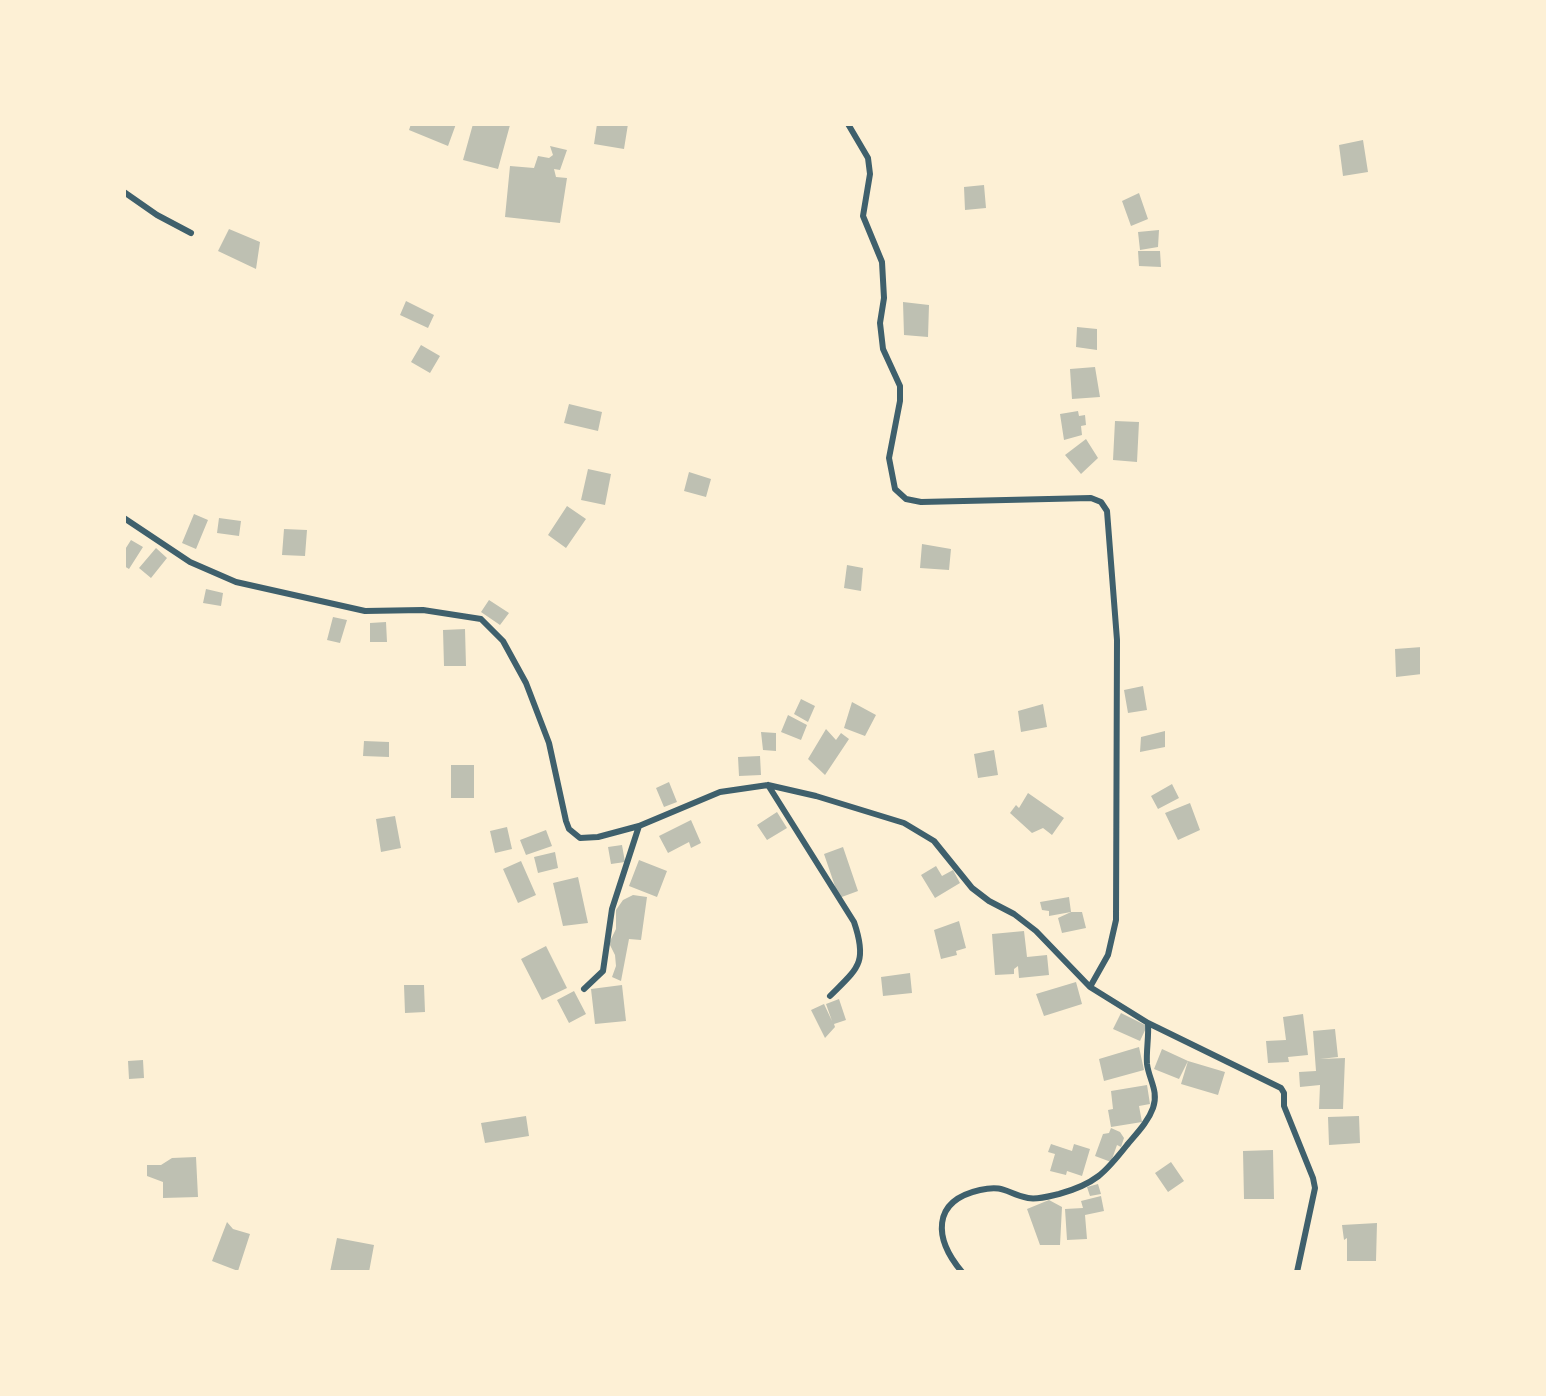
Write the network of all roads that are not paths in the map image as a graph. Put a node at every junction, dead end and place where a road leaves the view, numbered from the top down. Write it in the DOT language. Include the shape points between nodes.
graph roads {
  1 [pos="848,124"];
  2 [pos="124,192"];
  3 [pos="191,233"];
  4 [pos="124,518"];
  5 [pos="768,785"];
  6 [pos="639,826"];
  7 [pos="1090,987"];
  8 [pos="585,989"];
  9 [pos="830,996"];
  10 [pos="1148,1023"];
  11 [pos="962,1272"];
  12 [pos="1297,1272"];
  1 -- 7 [label="street" via="868,158 870,174 863,216 882,261 883,349 900,386 889,458 895,489 906,499 921,501 1091,498 1101,502 1107,511 1117,640 1116,920 1108,955"];
  2 -- 3 [label="street"];
  4 -- 6 [label="street" via="190,562 236,582 365,611 423,610 481,619 503,641 526,683 549,743 568,830 580,838 598,837"];
  5 -- 6 [label="street" via="720,792"];
  5 -- 7 [label="street" via="867,810 921,831 934,841 972,888 1036,931"];
  5 -- 9 [label="street" via="859,936 861,957 856,972"];
  6 -- 8 [label="street" via="612,909 603,971"];
  7 -- 10 [label="street"];
  10 -- 11 [label="street" via="1148,1066 1156,1095 1142,1127 1112,1166 1094,1182 1075,1190 1027,1198 996,1187 978,1190 948,1206 940,1230 944,1245"];
  10 -- 12 [label="street" via="1278,1086 1284,1093 1284,1106 1315,1188"];
}
